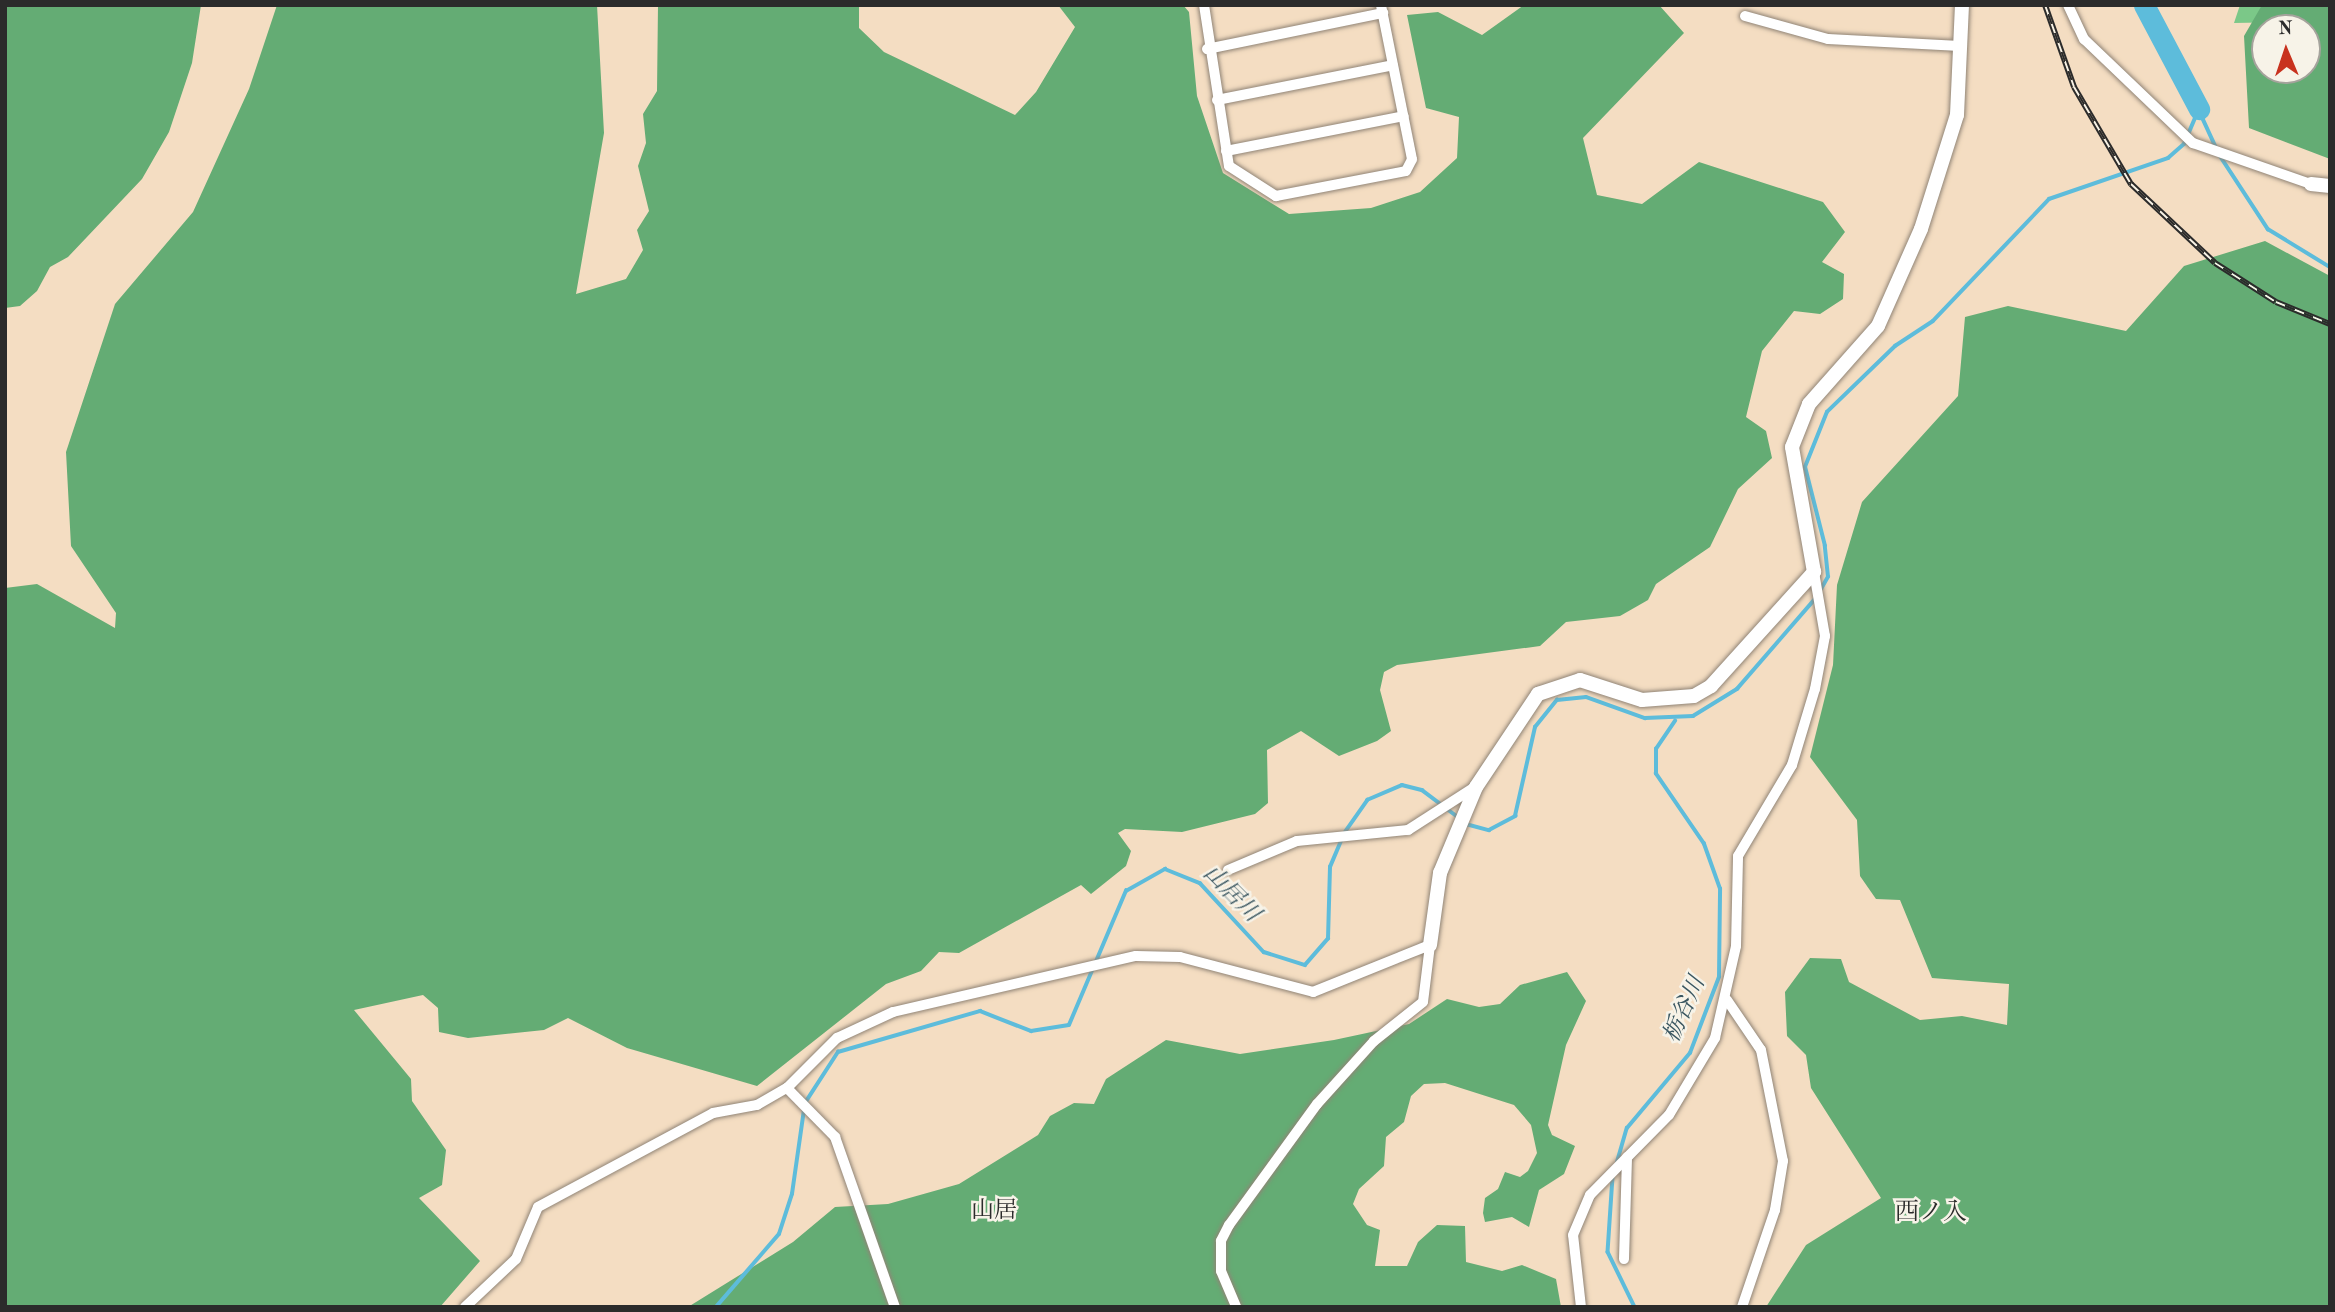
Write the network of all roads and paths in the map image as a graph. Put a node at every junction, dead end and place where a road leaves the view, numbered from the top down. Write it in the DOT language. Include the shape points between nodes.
graph roads {
  1 [pos="1204,5"];
  2 [pos="1962,5"];
  3 [pos="2068,5"];
  4 [pos="1382,9"];
  5 [pos="1745,16"];
  6 [pos="1960,46"];
  7 [pos="1207,49"];
  8 [pos="1393,65"];
  9 [pos="1217,100"];
  10 [pos="1404,116"];
  11 [pos="1226,151"];
  12 [pos="2311,184"];
  13 [pos="2330,186"];
  14 [pos="1814,572"];
  15 [pos="1476,787"];
  16 [pos="1228,870"];
  17 [pos="1430,945"];
  18 [pos="1727,1000"];
  19 [pos="787,1088"];
  20 [pos="1627,1157"];
  21 [pos="1624,1259"];
  22 [pos="465,1307"];
  23 [pos="895,1307"];
  24 [pos="1236,1307"];
  25 [pos="1581,1307"];
  26 [pos="1742,1307"];
  1 -- 7 [label="street"];
  2 -- 6 [label="street"];
  3 -- 12 [label="street" via="2084,39 2193,143 2234,161"];
  4 -- 7 [label="street"];
  4 -- 8 [label="street"];
  5 -- 6 [label="street" via="1828,39"];
  6 -- 14 [label="street" via="1949,155 1922,229 1878,326 1809,404 1795,437 1791,467"];
  7 -- 9 [label="street"];
  8 -- 9 [label="street"];
  8 -- 10 [label="street"];
  9 -- 11 [label="street"];
  10 -- 11 [label="street"];
  10 -- 11 [label="street" via="1412,159 1406,172 1276,196 1229,166"];
  12 -- 13 [label="street"];
  14 -- 15 [label="street" via="1727,668 1694,696 1659,702 1580,680 1538,694"];
  14 -- 18 [label="street" via="1825,636 1815,689 1792,765 1738,856"];
  15 -- 16 [label="street" via="1408,830 1297,841"];
  15 -- 17 [label="street" via="1440,873"];
  17 -- 19 [label="street" via="1313,992 1180,957 1136,956 893,1012 837,1038"];
  17 -- 24 [label="street" via="1423,1002 1374,1041 1317,1104 1229,1225 1221,1241 1221,1271"];
  18 -- 20 [label="street" via="1685,1093"];
  18 -- 26 [label="street" via="1752,1031 1768,1068 1783,1161 1775,1210"];
  19 -- 22 [label="street" via="757,1105 713,1112 538,1207 516,1259"];
  19 -- 23 [label="street" via="835,1137"];
  20 -- 21 [label="street"];
  20 -- 25 [label="street" via="1598,1181 1577,1222 1573,1262"];
}
